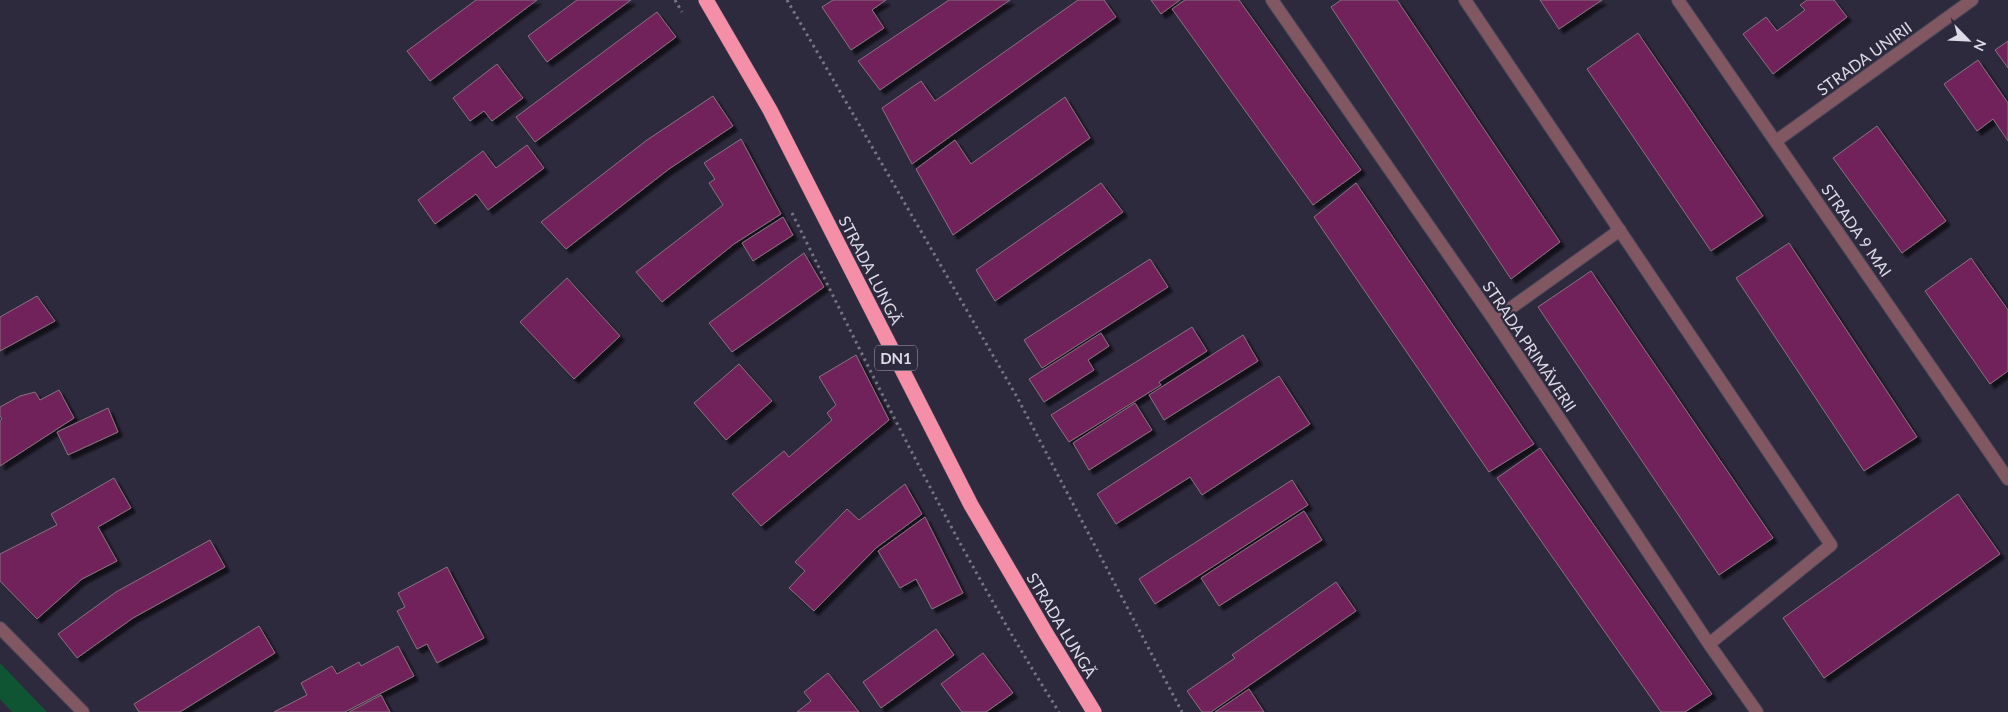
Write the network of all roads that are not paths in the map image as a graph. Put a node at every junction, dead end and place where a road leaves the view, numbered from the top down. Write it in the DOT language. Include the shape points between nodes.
graph roads {
  1 [pos="706,0"];
  2 [pos="1272,0"];
  3 [pos="1465,0"];
  4 [pos="1678,0"];
  5 [pos="1972,0"];
  6 [pos="1776,141"];
  7 [pos="1620,230"];
  8 [pos="1494,320"];
  9 [pos="2008,479"];
  10 [pos="0,628"];
  11 [pos="1709,644"];
  12 [pos="83,712"];
  13 [pos="1094,712"];
  14 [pos="1757,712"];
  1 -- 13 [label="highway, STRADA LUNGĂ / DN1" via="770,110 972,505"];
  2 -- 8 [label="street, STRADA PRIMĂVERII"];
  3 -- 7 [label="street"];
  4 -- 6 [label="street, STRADA 9 MAI"];
  5 -- 6 [label="street, STRADA UNIRII"];
  6 -- 9 [label="street, STRADA 9 MAI"];
  7 -- 8 [label="street"];
  7 -- 11 [label="street" via="1832,545"];
  8 -- 11 [label="street, STRADA PRIMĂVERII"];
  10 -- 12 [label="street"];
  11 -- 14 [label="street, STRADA PRIMĂVERII"];
}
